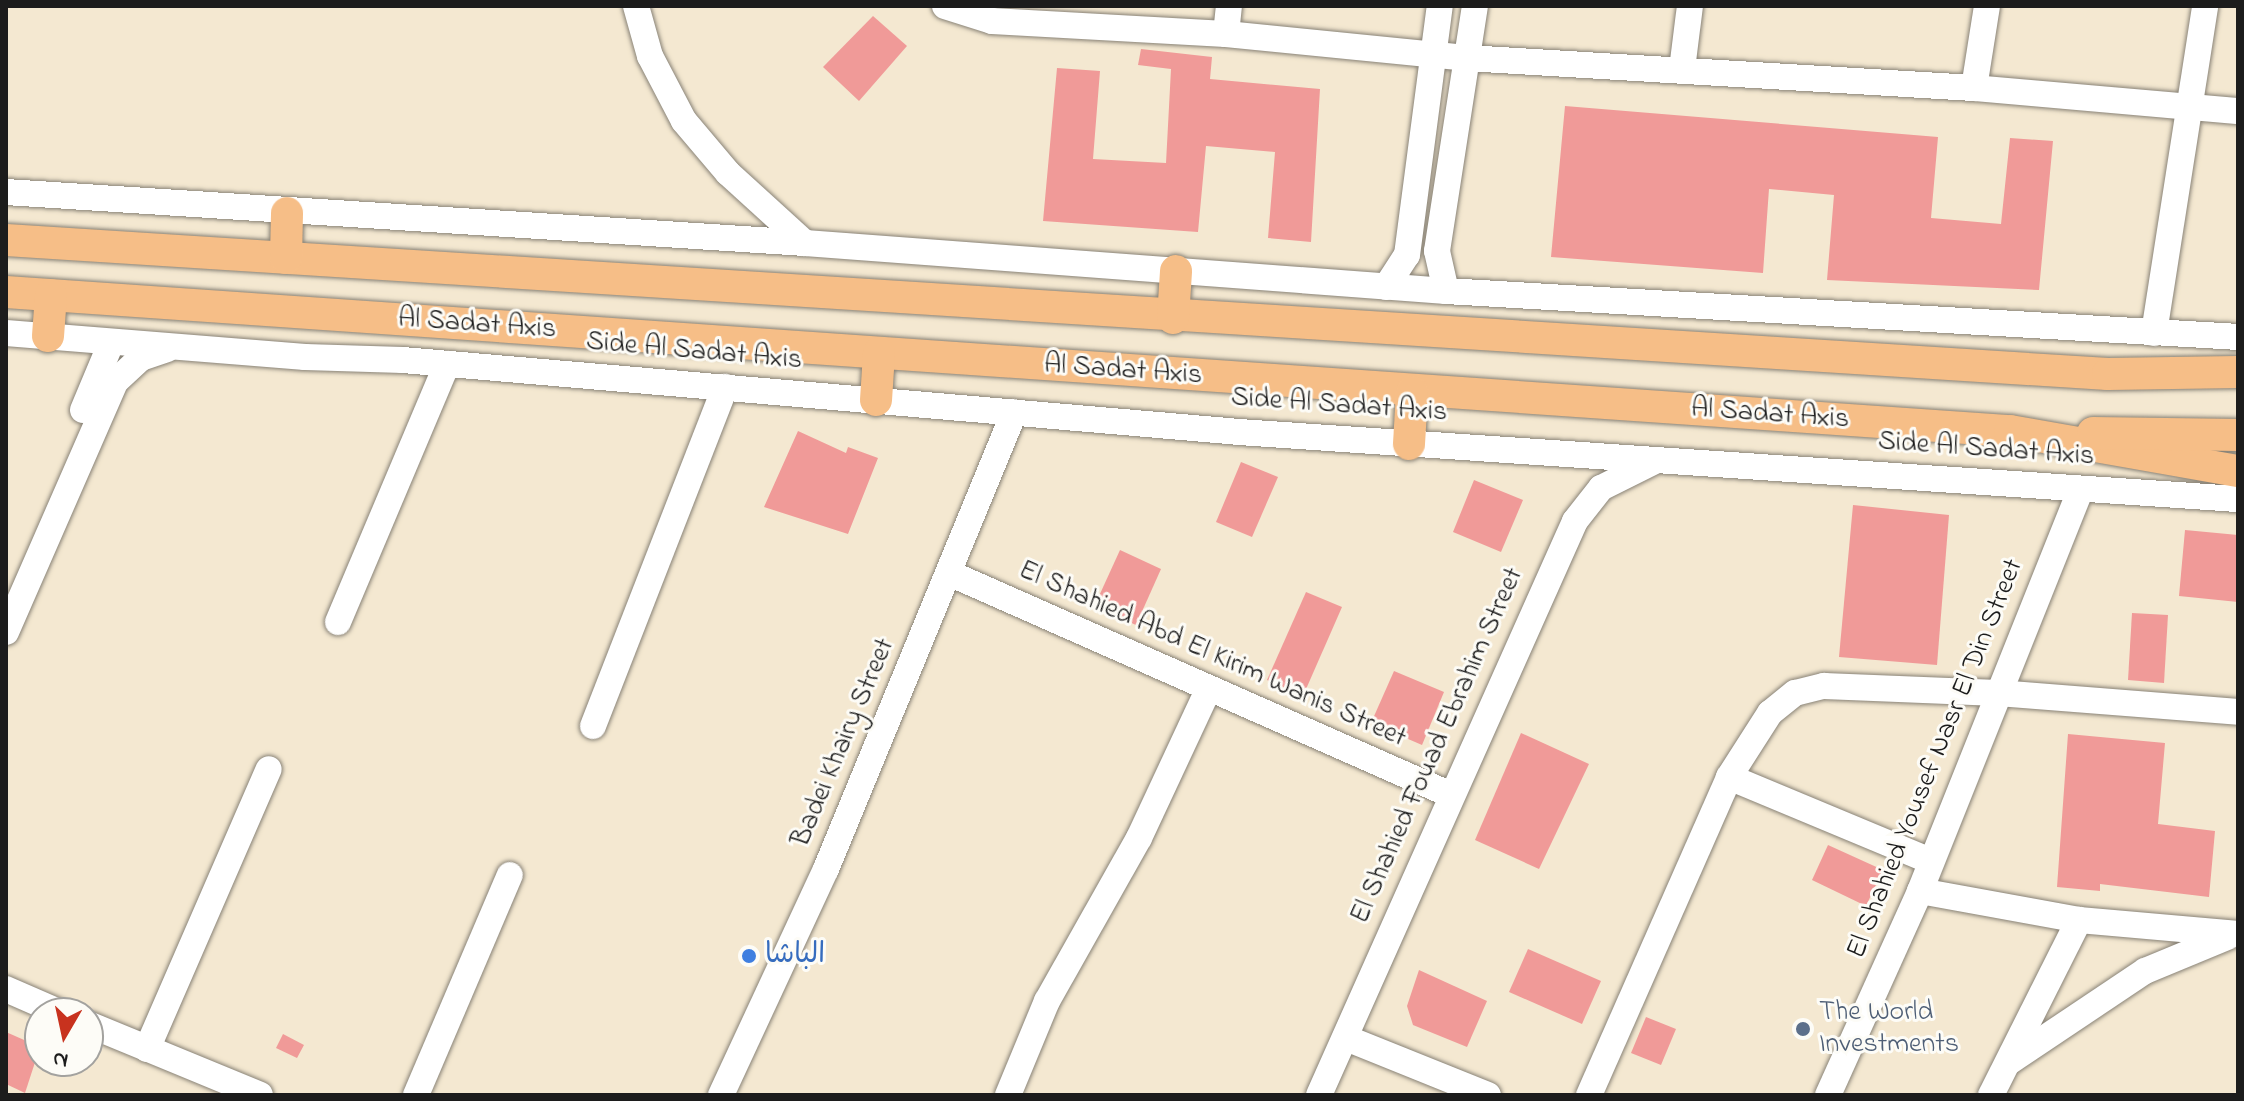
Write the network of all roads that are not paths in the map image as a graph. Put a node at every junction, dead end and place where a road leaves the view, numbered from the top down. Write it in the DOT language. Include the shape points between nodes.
graph roads {
  1 [pos="636,6"];
  2 [pos="945,6"];
  3 [pos="1229,6"];
  4 [pos="1440,6"];
  5 [pos="1475,6"];
  6 [pos="1690,6"];
  7 [pos="1987,6"];
  8 [pos="2205,6"];
  9 [pos="1226,34"];
  10 [pos="1434,55"];
  11 [pos="1466,58"];
  12 [pos="1682,69"];
  13 [pos="1974,88"];
  14 [pos="2187,107"];
  15 [pos="2238,111"];
  16 [pos="6,192"];
  17 [pos="287,213"];
  18 [pos="6,240"];
  19 [pos="805,243"];
  20 [pos="286,258"];
  21 [pos="1176,271"];
  22 [pos="1386,287"];
  23 [pos="1446,291"];
  24 [pos="6,292"];
  25 [pos="51,295"];
  26 [pos="1173,318"];
  27 [pos="6,333"];
  28 [pos="2154,333"];
  29 [pos="48,336"];
  30 [pos="2238,337"];
  31 [pos="111,343"];
  32 [pos="174,347"];
  33 [pos="879,353"];
  34 [pos="447,364"];
  35 [pos="2238,372"];
  36 [pos="2108,374"];
  37 [pos="725,387"];
  38 [pos="1412,392"];
  39 [pos="2238,393"];
  40 [pos="876,400"];
  41 [pos="1014,412"];
  42 [pos="2010,431"];
  43 [pos="2238,435"];
  44 [pos="1409,444"];
  45 [pos="1658,460"];
  46 [pos="2238,471"];
  47 [pos="2080,490"];
  48 [pos="2238,499"];
  49 [pos="949,573"];
  50 [pos="6,595"];
  51 [pos="338,622"];
  52 [pos="6,632"];
  53 [pos="1208,690"];
  54 [pos="1998,693"];
  55 [pos="2238,712"];
  56 [pos="593,726"];
  57 [pos="269,769"];
  58 [pos="1729,777"];
  59 [pos="1449,794"];
  60 [pos="1931,861"];
  61 [pos="510,875"];
  62 [pos="1920,891"];
  63 [pos="2079,920"];
  64 [pos="2236,934"];
  65 [pos="6,989"];
  66 [pos="24,997"];
  67 [pos="104,1031"];
  68 [pos="1346,1038"];
  69 [pos="147,1049"];
  70 [pos="2009,1062"];
  71 [pos="260,1095"];
  72 [pos="416,1095"];
  73 [pos="721,1095"];
  74 [pos="1008,1095"];
  75 [pos="1319,1095"];
  76 [pos="1488,1095"];
  77 [pos="1589,1095"];
  78 [pos="1828,1095"];
  79 [pos="1991,1095"];
  1 -- 19 [label="street" via="650,56 684,121 728,173"];
  2 -- 9 [label="street" via="992,21"];
  3 -- 9 [label="street"];
  4 -- 10 [label="street"];
  5 -- 11 [label="street"];
  6 -- 12 [label="street"];
  7 -- 13 [label="street"];
  8 -- 14 [label="street"];
  9 -- 10 [label="street"];
  10 -- 11 [label="street"];
  10 -- 22 [label="street" via="1407,255"];
  11 -- 12 [label="street"];
  11 -- 23 [label="street" via="1437,251"];
  12 -- 13 [label="street"];
  13 -- 14 [label="street"];
  14 -- 15 [label="street"];
  14 -- 28 [label="street"];
  16 -- 17 [label="street"];
  17 -- 19 [label="street"];
  17 -- 20 [label="main road"];
  18 -- 20 [label="main road, Al Sadat Axis"];
  19 -- 21 [label="street"];
  20 -- 26 [label="main road, Al Sadat Axis"];
  21 -- 22 [label="street"];
  21 -- 26 [label="main road"];
  22 -- 23 [label="street"];
  23 -- 28 [label="street"];
  24 -- 25 [label="main road, Al Sadat Axis"];
  25 -- 29 [label="main road"];
  25 -- 33 [label="main road, Al Sadat Axis"];
  26 -- 36 [label="main road, Al Sadat Axis"];
  27 -- 29 [label="street, Side Al Sadat Axis"];
  28 -- 30 [label="street"];
  29 -- 31 [label="street, Side Al Sadat Axis"];
  31 -- 32 [label="street, Side Al Sadat Axis"];
  31 -- 50 [label="street"];
  32 -- 34 [label="street, Side Al Sadat Axis"];
  32 -- 52 [label="street" via="141,358 115,382"];
  33 -- 38 [label="main road, Al Sadat Axis"];
  33 -- 40 [label="main road"];
  34 -- 37 [label="street, Side Al Sadat Axis"];
  34 -- 51 [label="street"];
  35 -- 36 [label="main road, Al Sadat Axis"];
  36 -- 39 [label="main road"];
  37 -- 40 [label="street, Side Al Sadat Axis"];
  37 -- 56 [label="street"];
  38 -- 42 [label="main road, Al Sadat Axis"];
  38 -- 44 [label="main road"];
  40 -- 41 [label="street, Side Al Sadat Axis"];
  41 -- 44 [label="street, Side Al Sadat Axis"];
  41 -- 49 [label="street, Badei Khairy Street"];
  42 -- 43 [label="main road"];
  42 -- 46 [label="main road, Al Sadat Axis" via="2169,463"];
  44 -- 45 [label="street, Side Al Sadat Axis"];
  45 -- 47 [label="street, Side Al Sadat Axis"];
  45 -- 59 [label="street, El Shahied Fouad Ebrahim Street" via="1601,488 1581,510"];
  47 -- 48 [label="street, Side Al Sadat Axis"];
  47 -- 54 [label="street, El Shahied Yousef Nasr El Din Street"];
  49 -- 53 [label="street, El Shahied Abd El Kirim Wanis Street"];
  49 -- 73 [label="street, Badei Khairy Street" via="800,930"];
  53 -- 59 [label="street, El Shahied Abd El Kirim Wanis Street"];
  53 -- 74 [label="street" via="1139,838 1047,1001"];
  54 -- 55 [label="street"];
  54 -- 58 [label="street" via="1824,686 1803,690 1770,713"];
  54 -- 60 [label="street, El Shahied Yousef Nasr El Din Street"];
  57 -- 69 [label="street"];
  58 -- 60 [label="street"];
  58 -- 77 [label="street"];
  59 -- 68 [label="street, El Shahied Fouad Ebrahim Street"];
  60 -- 62 [label="street, El Shahied Yousef Nasr El Din Street"];
  61 -- 72 [label="street"];
  62 -- 63 [label="street"];
  62 -- 78 [label="street, El Shahied Yousef Nasr El Din Street"];
  63 -- 64 [label="street"];
  63 -- 70 [label="street"];
  64 -- 70 [label="street" via="2145,971"];
  65 -- 66 [label="street"];
  67 -- 69 [label="street"];
  68 -- 75 [label="street, El Shahied Fouad Ebrahim Street"];
  68 -- 76 [label="street"];
  69 -- 71 [label="street"];
  70 -- 79 [label="street"];
}
